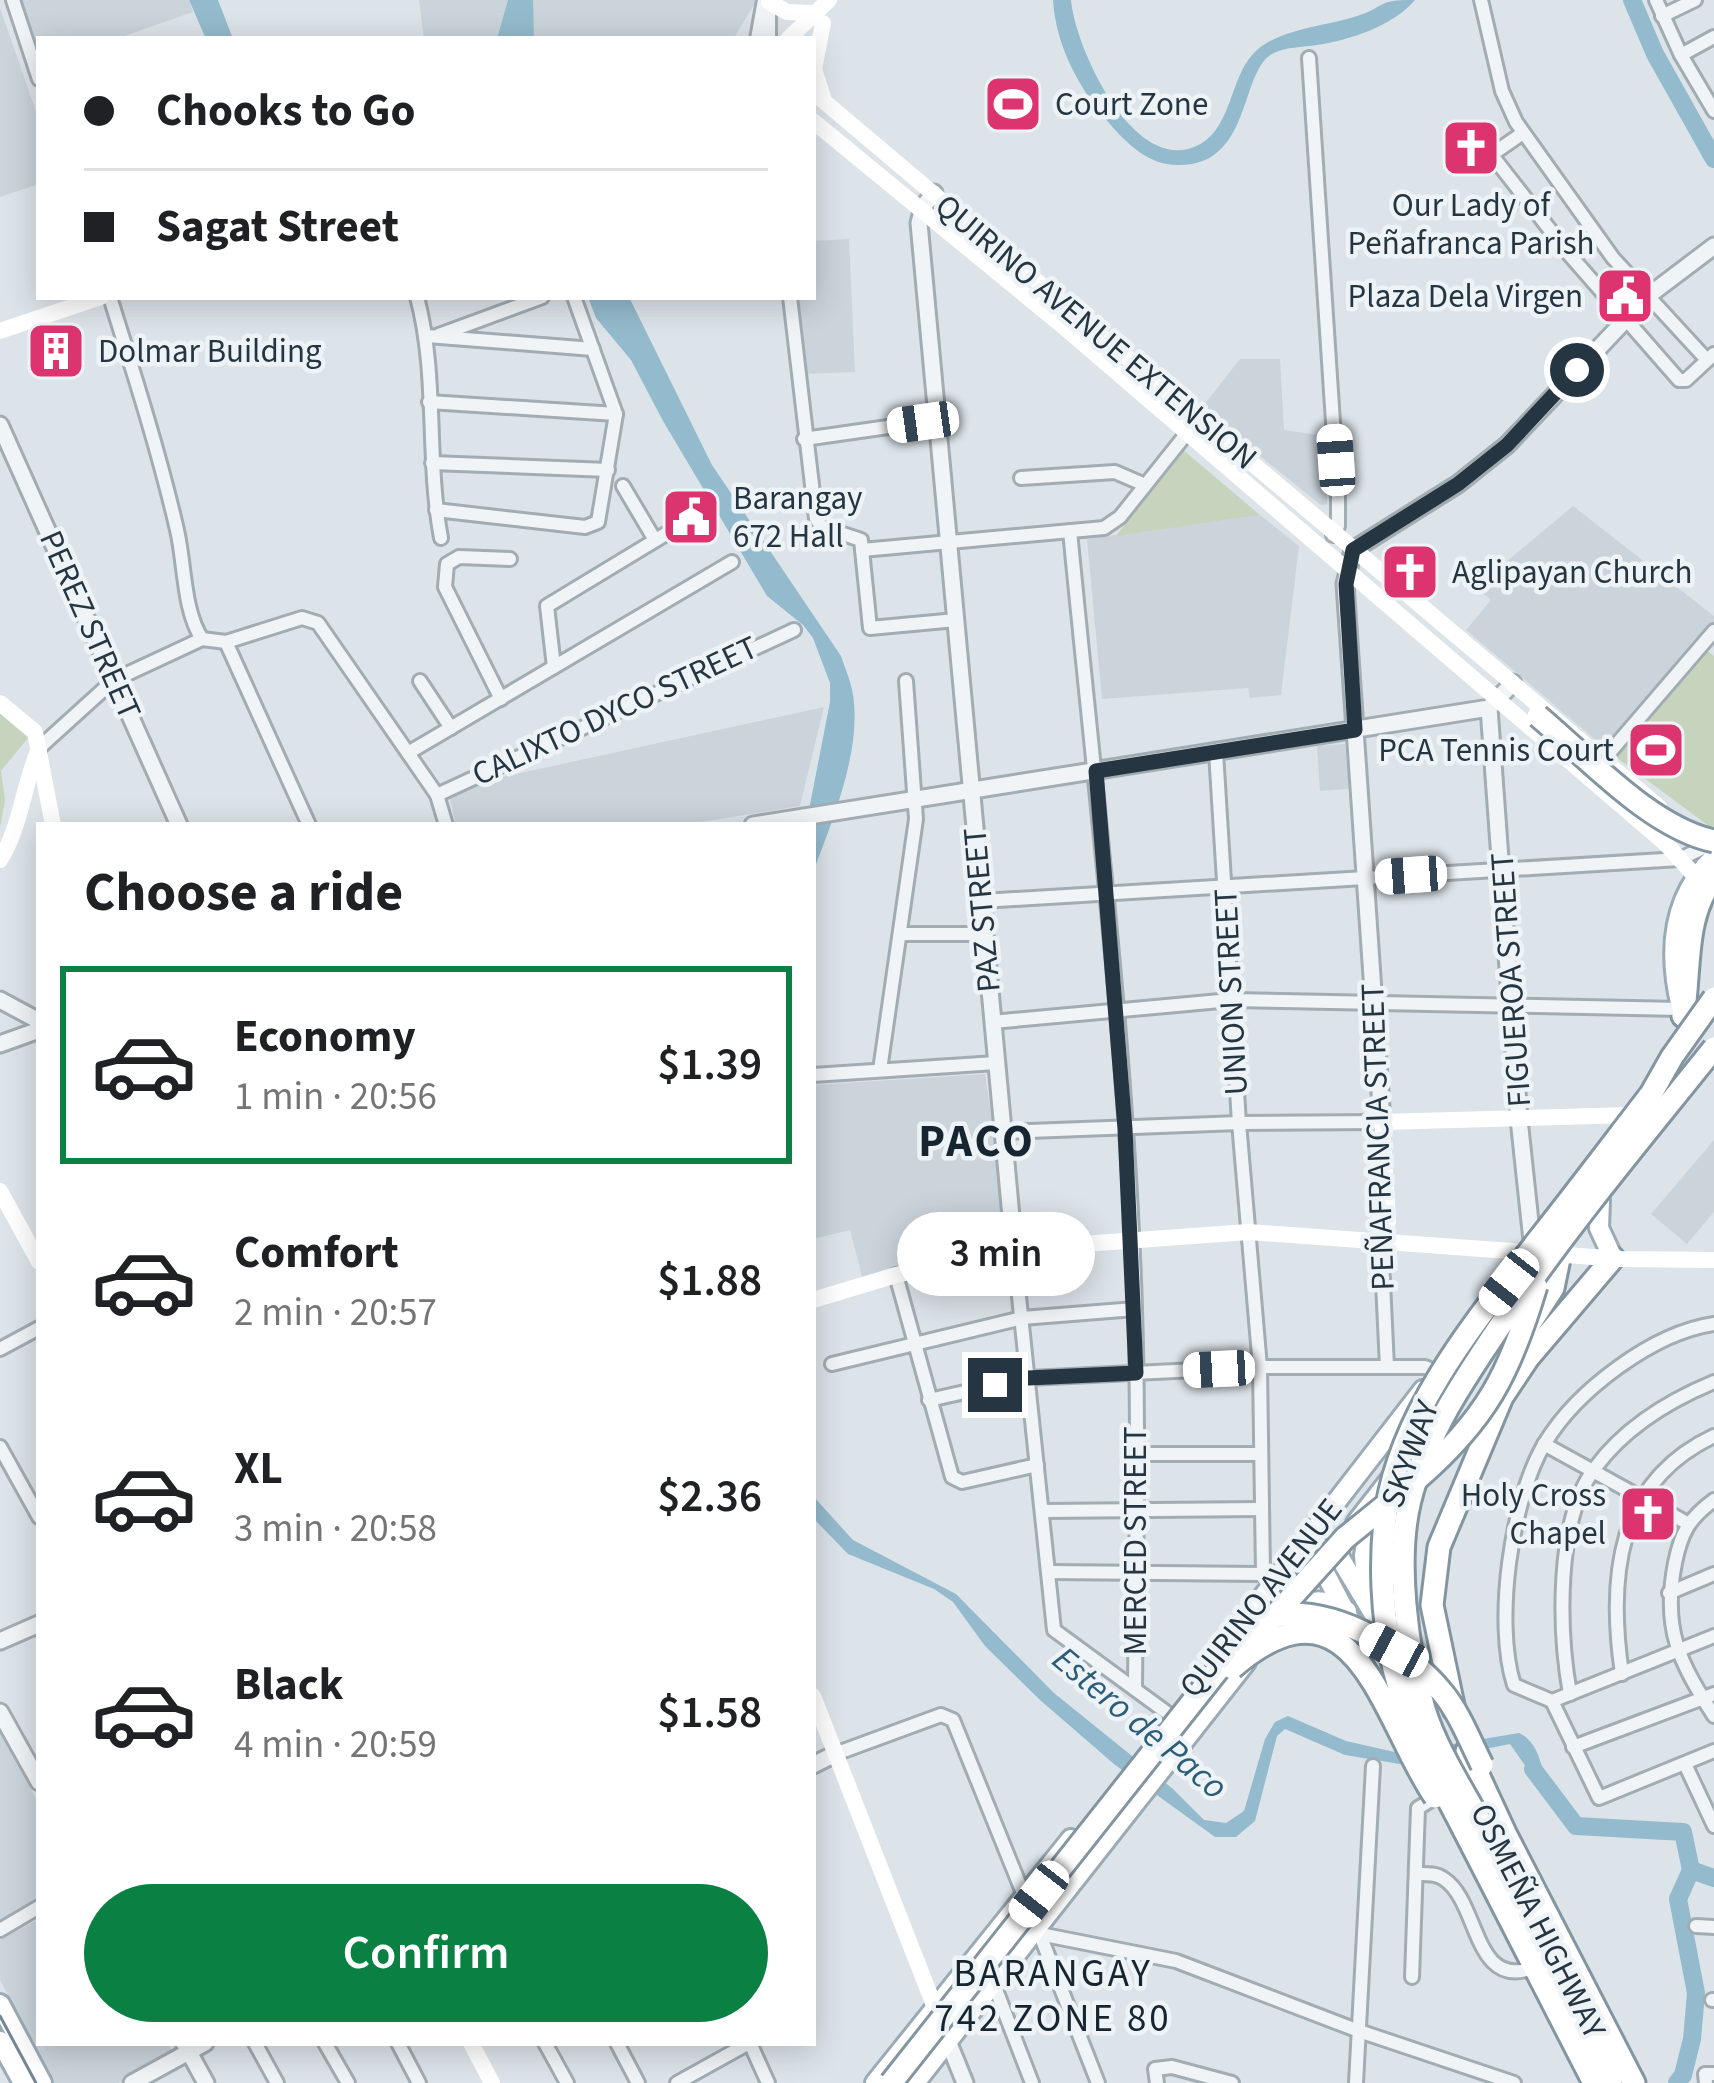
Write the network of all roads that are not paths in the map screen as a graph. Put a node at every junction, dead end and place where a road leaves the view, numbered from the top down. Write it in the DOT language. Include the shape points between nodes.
graph roads {
  1 [pos="14,0"];
  2 [pos="1481,0"];
  3 [pos="1656,0"];
  4 [pos="1696,0"];
  5 [pos="767,1"];
  6 [pos="823,10"];
  7 [pos="1662,16"];
  8 [pos="759,36"];
  9 [pos="769,36"];
  10 [pos="792,36"];
  11 [pos="1714,37"];
  12 [pos="1681,55"];
  13 [pos="816,56"];
  14 [pos="1310,58"];
  15 [pos="36,70"];
  16 [pos="816,78"];
  17 [pos="1714,79"];
  18 [pos="1700,87"];
  19 [pos="816,94"];
  20 [pos="831,107"];
  21 [pos="1714,111"];
  22 [pos="816,123"];
  23 [pos="1523,133"];
  24 [pos="928,200"];
  25 [pos="1714,246"];
  26 [pos="1648,296"];
  27 [pos="97,300"];
  28 [pos="107,300"];
  29 [pos="418,300"];
  30 [pos="533,300"];
  31 [pos="575,300"];
  32 [pos="790,300"];
  33 [pos="1624,318"];
  34 [pos="0,331"];
  35 [pos="433,335"];
  36 [pos="592,349"];
  37 [pos="1710,357"];
  38 [pos="1120,364"];
  39 [pos="429,402"];
  40 [pos="616,414"];
  41 [pos="937,421"];
  42 [pos="0,425"];
  43 [pos="1187,433"];
  44 [pos="805,439"];
  45 [pos="432,463"];
  46 [pos="608,470"];
  47 [pos="1021,478"];
  48 [pos="1145,485"];
  49 [pos="623,486"];
  50 [pos="436,510"];
  51 [pos="674,529"];
  52 [pos="1070,531"];
  53 [pos="1333,535"];
  54 [pos="441,538"];
  55 [pos="948,539"];
  56 [pos="655,540"];
  57 [pos="862,545"];
  58 [pos="1350,558"];
  59 [pos="510,559"];
  60 [pos="732,562"];
  61 [pos="956,620"];
  62 [pos="794,630"];
  63 [pos="1714,631"];
  64 [pos="202,639"];
  65 [pos="226,642"];
  66 [pos="554,667"];
  67 [pos="114,680"];
  68 [pos="420,681"];
  69 [pos="906,681"];
  70 [pos="1513,683"];
  71 [pos="501,699"];
  72 [pos="0,703"];
  73 [pos="1495,704"];
  74 [pos="1538,716"];
  75 [pos="451,728"];
  76 [pos="1355,730"];
  77 [pos="39,748"];
  78 [pos="1216,752"];
  79 [pos="408,753"];
  80 [pos="1604,759"];
  81 [pos="1096,771"];
  82 [pos="971,792"];
  83 [pos="437,795"];
  84 [pos="915,800"];
  85 [pos="52,822"];
  86 [pos="178,822"];
  87 [pos="308,822"];
  88 [pos="445,822"];
  89 [pos="771,822"];
  90 [pos="1713,849"];
  91 [pos="0,860"];
  92 [pos="1680,860"];
  93 [pos="1504,868"];
  94 [pos="1364,879"];
  95 [pos="1705,880"];
  96 [pos="1225,886"];
  97 [pos="1106,894"];
  98 [pos="982,902"];
  99 [pos="901,934"];
  100 [pos="985,934"];
  101 [pos="0,1000"];
  102 [pos="1231,1000"];
  103 [pos="1714,1000"];
  104 [pos="1374,1002"];
  105 [pos="1512,1006"];
  106 [pos="1116,1009"];
  107 [pos="1682,1012"];
  108 [pos="1714,1015"];
  109 [pos="992,1022"];
  110 [pos="36,1024"];
  111 [pos="36,1027"];
  112 [pos="1714,1038"];
  113 [pos="0,1044"];
  114 [pos="1678,1047"];
  115 [pos="1714,1048"];
  116 [pos="1714,1057"];
  117 [pos="996,1063"];
  118 [pos="880,1070"];
  119 [pos="816,1075"];
  120 [pos="1651,1094"];
  121 [pos="1683,1096"];
  122 [pos="1631,1115"];
  123 [pos="1520,1119"];
  124 [pos="1382,1122"];
  125 [pos="1239,1123"];
  126 [pos="1125,1129"];
  127 [pos="1004,1132"];
  128 [pos="0,1191"];
  129 [pos="1600,1201"];
  130 [pos="1248,1232"];
  131 [pos="1132,1240"];
  132 [pos="1381,1240"];
  133 [pos="1014,1249"];
  134 [pos="1545,1256"];
  135 [pos="36,1257"];
  136 [pos="1613,1258"];
  137 [pos="1714,1260"];
  138 [pos="896,1276"];
  139 [pos="816,1299"];
  140 [pos="1135,1309"];
  141 [pos="1022,1318"];
  142 [pos="1714,1324"];
  143 [pos="36,1330"];
  144 [pos="914,1343"];
  145 [pos="0,1349"];
  146 [pos="832,1364"];
  147 [pos="1387,1366"];
  148 [pos="1260,1367"];
  149 [pos="1437,1372"];
  150 [pos="1136,1373"];
  151 [pos="1028,1378"];
  152 [pos="1714,1382"];
  153 [pos="928,1400"];
  154 [pos="1485,1431"];
  155 [pos="1714,1436"];
  156 [pos="1544,1444"];
  157 [pos="0,1447"];
  158 [pos="1136,1454"];
  159 [pos="1261,1454"];
  160 [pos="1037,1465"];
  161 [pos="1592,1471"];
  162 [pos="1386,1484"];
  163 [pos="1641,1498"];
  164 [pos="1714,1500"];
  165 [pos="1262,1509"];
  166 [pos="1136,1510"];
  167 [pos="1042,1511"];
  168 [pos="36,1512"];
  169 [pos="1687,1522"];
  170 [pos="1306,1540"];
  171 [pos="1328,1559"];
  172 [pos="1048,1572"];
  173 [pos="1136,1573"];
  174 [pos="1714,1574"];
  175 [pos="1269,1578"];
  176 [pos="1670,1593"];
  177 [pos="1371,1608"];
  178 [pos="1347,1611"];
  179 [pos="1286,1612"];
  180 [pos="36,1625"];
  181 [pos="1385,1633"];
  182 [pos="1714,1636"];
  183 [pos="0,1641"];
  184 [pos="1364,1644"];
  185 [pos="1677,1652"];
  186 [pos="1228,1671"];
  187 [pos="1622,1673"];
  188 [pos="1135,1690"];
  189 [pos="1570,1694"];
  190 [pos="1708,1696"];
  191 [pos="1552,1701"];
  192 [pos="816,1704"];
  193 [pos="0,1712"];
  194 [pos="1170,1715"];
  195 [pos="1714,1716"];
  196 [pos="1440,1730"];
  197 [pos="1412,1745"];
  198 [pos="1573,1748"];
  199 [pos="1459,1749"];
  200 [pos="1714,1751"];
  201 [pos="835,1754"];
  202 [pos="816,1764"];
  203 [pos="1685,1764"];
  204 [pos="1373,1766"];
  205 [pos="1423,1766"];
  206 [pos="36,1777"];
  207 [pos="1439,1796"];
  208 [pos="1714,1826"];
  209 [pos="1463,1828"];
  210 [pos="1416,1874"];
  211 [pos="1025,1897"];
  212 [pos="36,1909"];
  213 [pos="1696,1926"];
  214 [pos="1714,1927"];
  215 [pos="0,1930"];
  216 [pos="1038,1930"];
  217 [pos="1564,1947"];
  218 [pos="1530,1969"];
  219 [pos="1412,1976"];
  220 [pos="993,1982"];
  221 [pos="0,2004"];
  222 [pos="935,2009"];
  223 [pos="1359,2031"];
  224 [pos="948,2041"];
  225 [pos="0,2042"];
  226 [pos="257,2046"];
  227 [pos="328,2046"];
  228 [pos="400,2046"];
  229 [pos="473,2046"];
  230 [pos="547,2046"];
  231 [pos="619,2046"];
  232 [pos="746,2046"];
  233 [pos="751,2046"];
  234 [pos="186,2047"];
  235 [pos="700,2077"];
  236 [pos="23,2083"];
  237 [pos="42,2083"];
  238 [pos="132,2083"];
  239 [pos="206,2083"];
  240 [pos="277,2083"];
  241 [pos="348,2083"];
  242 [pos="419,2083"];
  243 [pos="492,2083"];
  244 [pos="567,2083"];
  245 [pos="638,2083"];
  246 [pos="676,2083"];
  247 [pos="768,2083"];
  248 [pos="875,2083"];
  249 [pos="891,2083"];
  250 [pos="901,2083"];
  251 [pos="915,2083"];
  252 [pos="964,2083"];
  253 [pos="1032,2083"];
  254 [pos="1098,2083"];
  255 [pos="1157,2083"];
  256 [pos="1232,2083"];
  257 [pos="1356,2083"];
  258 [pos="1514,2083"];
  259 [pos="1593,2083"];
  260 [pos="1611,2083"];
  261 [pos="1621,2083"];
  262 [pos="1634,2083"];
  1 -- 15 [label="street"];
  2 -- 23 [label="street" via="1502,91"];
  3 -- 7 [label="street"];
  4 -- 7 [label="street"];
  5 -- 6 [label="main road" via="787,12"];
  5 -- 8 [label="street"];
  5 -- 9 [label="street"];
  6 -- 10 [label="main road"];
  6 -- 13 [label="main road"];
  7 -- 12 [label="street"];
  11 -- 12 [label="street"];
  12 -- 18 [label="street"];
  14 -- 53 [label="street" via="1338,498"];
  16 -- 20 [label="main road"];
  17 -- 18 [label="street"];
  18 -- 21 [label="street"];
  19 -- 20 [label="main road, QUIRINO AVENUE EXTENSION"];
  20 -- 24 [label="main road, QUIRINO AVENUE EXTENSION"];
  22 -- 24 [label="main road, QUIRINO AVENUE EXTENSION"];
  23 -- 26 [label="street"];
  23 -- 33 [label="street" via="1494,158"];
  24 -- 38 [label="main road, QUIRINO AVENUE EXTENSION"];
  24 -- 41 [label="street, PAZ STREET" via="919,223"];
  25 -- 26 [label="street"];
  26 -- 33 [label="street"];
  26 -- 37 [label="street"];
  27 -- 34 [label="main road"];
  28 -- 64 [label="street" via="154,445"];
  29 -- 35 [label="street"];
  30 -- 35 [label="street"];
  31 -- 36 [label="street"];
  32 -- 44 [label="street"];
  33 -- 37 [label="street" via="1684,381"];
  33 -- 58 [label="street" via="1507,445"];
  35 -- 36 [label="street"];
  35 -- 39 [label="street"];
  36 -- 40 [label="street"];
  38 -- 43 [label="main road, QUIRINO AVENUE EXTENSION"];
  38 -- 53 [label="main road, QUIRINO AVENUE EXTENSION"];
  39 -- 40 [label="street"];
  39 -- 45 [label="street"];
  40 -- 46 [label="street"];
  41 -- 44 [label="street"];
  41 -- 55 [label="street, PAZ STREET"];
  42 -- 67 [label="street, PEREZ STREET"];
  43 -- 48 [label="street"];
  43 -- 58 [label="main road, QUIRINO AVENUE EXTENSION"];
  44 -- 57 [label="street" via="818,524"];
  45 -- 46 [label="street"];
  45 -- 50 [label="street"];
  46 -- 50 [label="street" via="593,527"];
  47 -- 48 [label="street" via="1115,472"];
  48 -- 52 [label="street" via="1112,524"];
  49 -- 56 [label="street"];
  50 -- 54 [label="street"];
  51 -- 56 [label="street"];
  52 -- 55 [label="street"];
  52 -- 81 [label="street, MERCED STREET"];
  53 -- 58 [label="main road, QUIRINO AVENUE EXTENSION"];
  55 -- 57 [label="street"];
  55 -- 61 [label="street, PAZ STREET"];
  56 -- 66 [label="street" via="548,606"];
  57 -- 61 [label="street" via="870,628"];
  58 -- 70 [label="main road, QUIRINO AVENUE EXTENSION"];
  58 -- 73 [label="main road, QUIRINO AVENUE EXTENSION"];
  58 -- 76 [label="street, PEÑAFRANCIA STREET"];
  59 -- 71 [label="street" via="459,557 445,571"];
  60 -- 66 [label="street"];
  61 -- 82 [label="street, PAZ STREET"];
  62 -- 83 [label="street, CALIXTO DYCO STREET"];
  63 -- 80 [label="street"];
  64 -- 65 [label="street"];
  64 -- 67 [label="street"];
  65 -- 79 [label="street" via="302,618 317,622"];
  65 -- 87 [label="street"];
  66 -- 71 [label="street"];
  67 -- 77 [label="street"];
  67 -- 86 [label="street, PEREZ STREET"];
  68 -- 75 [label="street"];
  69 -- 84 [label="street"];
  70 -- 73 [label="street"];
  70 -- 80 [label="main road, QUIRINO AVENUE EXTENSION"];
  71 -- 75 [label="street"];
  72 -- 77 [label="main road" via="30,726"];
  73 -- 76 [label="street"];
  73 -- 92 [label="main road, QUIRINO AVENUE EXTENSION"];
  73 -- 93 [label="street, FIGUEROA STREET"];
  74 -- 90 [label="highway, bridge" via="1664,821"];
  75 -- 79 [label="street"];
  76 -- 78 [label="street"];
  76 -- 94 [label="street, PEÑAFRANCIA STREET"];
  77 -- 85 [label="main road"];
  77 -- 91 [label="main road"];
  78 -- 81 [label="street"];
  78 -- 96 [label="street, UNION STREET"];
  79 -- 83 [label="street"];
  80 -- 90 [label="main road, QUIRINO AVENUE EXTENSION"];
  81 -- 82 [label="street"];
  81 -- 97 [label="street, MERCED STREET"];
  82 -- 84 [label="street"];
  82 -- 98 [label="street, PAZ STREET"];
  83 -- 88 [label="street"];
  84 -- 89 [label="street"];
  84 -- 99 [label="street"];
  90 -- 92 [label="street"];
  90 -- 95 [label="main road"];
  92 -- 93 [label="street"];
  92 -- 95 [label="main road, QUIRINO AVENUE EXTENSION"];
  93 -- 94 [label="street"];
  93 -- 105 [label="street, FIGUEROA STREET"];
  94 -- 96 [label="street"];
  94 -- 104 [label="street, PEÑAFRANCIA STREET"];
  95 -- 107 [label="highway" via="1690,929"];
  96 -- 97 [label="street"];
  96 -- 102 [label="street, UNION STREET"];
  97 -- 98 [label="street"];
  97 -- 106 [label="street, MERCED STREET"];
  98 -- 100 [label="street, PAZ STREET"];
  99 -- 100 [label="street"];
  99 -- 118 [label="street"];
  100 -- 109 [label="street, PAZ STREET"];
  101 -- 110 [label="street"];
  102 -- 104 [label="street"];
  102 -- 106 [label="street"];
  102 -- 125 [label="street, UNION STREET"];
  103 -- 114 [label="main road, QUIRINO AVENUE"];
  103 -- 120 [label="highway, bridge"];
  104 -- 105 [label="street"];
  104 -- 124 [label="street, PEÑAFRANCIA STREET"];
  105 -- 107 [label="street"];
  105 -- 123 [label="street, FIGUEROA STREET"];
  106 -- 109 [label="street"];
  106 -- 126 [label="street, MERCED STREET"];
  107 -- 114 [label="main road, QUIRINO AVENUE"];
  108 -- 120 [label="highway, SKYWAY, bridge"];
  109 -- 117 [label="street, PAZ STREET"];
  111 -- 113 [label="street"];
  112 -- 121 [label="main road"];
  114 -- 122 [label="main road, QUIRINO AVENUE"];
  115 -- 134 [label="highway, SKYWAY, bridge"];
  116 -- 121 [label="main road, QUIRINO AVENUE"];
  117 -- 118 [label="street"];
  117 -- 127 [label="street, PAZ STREET"];
  118 -- 119 [label="street"];
  120 -- 209 [label="highway, SKYWAY, bridge" via="1441,1375 1388,1503 1384,1589 1395,1672"];
  121 -- 129 [label="main road, QUIRINO AVENUE"];
  122 -- 123 [label="main road"];
  122 -- 134 [label="main road, QUIRINO AVENUE"];
  123 -- 124 [label="main road"];
  123 -- 134 [label="street, FIGUEROA STREET"];
  124 -- 125 [label="street"];
  124 -- 132 [label="main road, PEÑAFRANCIA STREET" via="1388,1221"];
  125 -- 126 [label="street"];
  125 -- 130 [label="street, UNION STREET"];
  126 -- 127 [label="street"];
  126 -- 131 [label="street, MERCED STREET"];
  127 -- 133 [label="street, PAZ STREET"];
  128 -- 135 [label="main road"];
  129 -- 134 [label="main road, QUIRINO AVENUE"];
  129 -- 136 [label="main road" via="1599,1228"];
  130 -- 131 [label="main road"];
  130 -- 132 [label="main road"];
  130 -- 148 [label="street, UNION STREET"];
  131 -- 133 [label="main road"];
  131 -- 140 [label="street, MERCED STREET"];
  132 -- 134 [label="main road"];
  132 -- 147 [label="street, PEÑAFRANCIA STREET"];
  133 -- 138 [label="main road"];
  133 -- 141 [label="street, PAZ STREET"];
  134 -- 136 [label="main road"];
  134 -- 149 [label="main road, QUIRINO AVENUE"];
  134 -- 154 [label="highway" via="1553,1288 1497,1374"];
  134 -- 162 [label="main road, QUIRINO AVENUE" via="1474,1373"];
  134 -- 186 [label="highway, bridge" via="1513,1354 1479,1418 1323,1559"];
  134 -- 260 [label="highway, SKYWAY, bridge" via="1459,1386 1423,1458 1408,1506 1408,1630 1424,1711"];
  136 -- 137 [label="main road"];
  136 -- 154 [label="highway" via="1528,1358"];
  138 -- 139 [label="main road"];
  138 -- 144 [label="street"];
  140 -- 141 [label="street"];
  140 -- 150 [label="street, MERCED STREET"];
  141 -- 144 [label="street"];
  141 -- 151 [label="street, PAZ STREET"];
  142 -- 156 [label="street" via="1650,1347 1617,1369"];
  143 -- 145 [label="street"];
  144 -- 146 [label="street"];
  144 -- 153 [label="street"];
  147 -- 148 [label="street"];
  147 -- 149 [label="street"];
  148 -- 150 [label="street"];
  148 -- 159 [label="street, UNION STREET"];
  149 -- 170 [label="main road, QUIRINO AVENUE"];
  150 -- 151 [label="street"];
  150 -- 158 [label="street, MERCED STREET"];
  151 -- 153 [label="street"];
  151 -- 160 [label="street, PAZ STREET"];
  152 -- 161 [label="street" via="1659,1408"];
  153 -- 160 [label="street" via="956,1482"];
  154 -- 199 [label="highway" via="1439,1546 1434,1580 1435,1632"];
  155 -- 163 [label="street" via="1689,1448"];
  156 -- 161 [label="street"];
  156 -- 191 [label="street" via="1515,1534 1507,1662 1514,1685"];
  157 -- 168 [label="street"];
  158 -- 159 [label="street"];
  158 -- 166 [label="street, MERCED STREET"];
  159 -- 165 [label="street, UNION STREET"];
  160 -- 167 [label="street, PAZ STREET"];
  161 -- 163 [label="street"];
  161 -- 189 [label="street" via="1574,1517 1564,1581"];
  162 -- 171 [label="main road, QUIRINO AVENUE"];
  162 -- 177 [label="main road" via="1366,1537"];
  163 -- 169 [label="street"];
  163 -- 187 [label="street" via="1618,1572"];
  164 -- 169 [label="street"];
  165 -- 166 [label="street"];
  165 -- 175 [label="street, UNION STREET"];
  166 -- 167 [label="street"];
  166 -- 173 [label="street, MERCED STREET"];
  167 -- 172 [label="street, PAZ STREET"];
  169 -- 176 [label="street"];
  170 -- 171 [label="main road"];
  170 -- 175 [label="main road, QUIRINO AVENUE"];
  171 -- 177 [label="main road"];
  171 -- 178 [label="main road"];
  171 -- 179 [label="main road, QUIRINO AVENUE"];
  172 -- 173 [label="street"];
  172 -- 188 [label="street, PAZ STREET" via="1054,1630"];
  173 -- 175 [label="street"];
  173 -- 188 [label="street, MERCED STREET"];
  174 -- 176 [label="street"];
  175 -- 194 [label="main road, QUIRINO AVENUE"];
  176 -- 185 [label="street"];
  177 -- 181 [label="main road"];
  178 -- 179 [label="main road" via="1312,1601"];
  178 -- 184 [label="main road"];
  179 -- 216 [label="main road, QUIRINO AVENUE"];
  180 -- 183 [label="street"];
  181 -- 184 [label="main road"];
  181 -- 196 [label="main road"];
  182 -- 185 [label="street"];
  184 -- 197 [label="main road"];
  185 -- 187 [label="street"];
  185 -- 190 [label="street"];
  186 -- 209 [label="highway, bridge" via="1284,1633 1338,1641 1365,1666 1416,1769"];
  186 -- 250 [label="highway, bridge"];
  187 -- 189 [label="street"];
  188 -- 194 [label="street"];
  189 -- 191 [label="street"];
  190 -- 195 [label="street"];
  190 -- 198 [label="street"];
  191 -- 198 [label="street"];
  192 -- 201 [label="main road"];
  193 -- 206 [label="street"];
  194 -- 211 [label="main road, QUIRINO AVENUE"];
  198 -- 203 [label="street" via="1599,1798"];
  199 -- 217 [label="highway, bridge"];
  199 -- 261 [label="main road, OSMEÑA HIGHWAY"];
  200 -- 203 [label="street"];
  201 -- 202 [label="street"];
  201 -- 211 [label="street" via="941,1715 953,1720"];
  201 -- 222 [label="main road"];
  203 -- 208 [label="street"];
  204 -- 223 [label="street"];
  205 -- 207 [label="main road, OSMEÑA HIGHWAY"];
  207 -- 210 [label="street" via="1418,1808"];
  207 -- 218 [label="main road, OSMEÑA HIGHWAY"];
  209 -- 259 [label="highway, SKYWAY"];
  210 -- 218 [label="street" via="1441,1875 1451,1885 1491,1962 1509,1972"];
  210 -- 219 [label="street"];
  211 -- 216 [label="street"];
  211 -- 222 [label="main road, QUIRINO AVENUE"];
  212 -- 215 [label="street"];
  213 -- 214 [label="street"];
  216 -- 220 [label="main road, QUIRINO AVENUE"];
  216 -- 223 [label="street" via="1176,1961"];
  216 -- 254 [label="street"];
  217 -- 249 [label="highway, bridge" via="1545,1890 1444,1693 1394,1650 1354,1629 1288,1614 1268,1618 1247,1633"];
  217 -- 262 [label="highway"];
  218 -- 259 [label="main road, OSMEÑA HIGHWAY"];
  220 -- 224 [label="main road, QUIRINO AVENUE"];
  220 -- 253 [label="street"];
  221 -- 237 [label="main road"];
  222 -- 224 [label="main road"];
  222 -- 248 [label="main road, QUIRINO AVENUE"];
  223 -- 257 [label="street"];
  223 -- 258 [label="street"];
  224 -- 251 [label="main road, QUIRINO AVENUE"];
  224 -- 252 [label="street"];
  225 -- 236 [label="main road"];
  226 -- 240 [label="street"];
  227 -- 241 [label="street"];
  228 -- 242 [label="street"];
  229 -- 243 [label="main road"];
  230 -- 244 [label="street"];
  231 -- 245 [label="street"];
  232 -- 235 [label="street"];
  233 -- 247 [label="street"];
  234 -- 238 [label="street"];
  234 -- 239 [label="street"];
  235 -- 246 [label="street"];
  255 -- 256 [label="street" via="1155,2069 1172,2067"];
}
